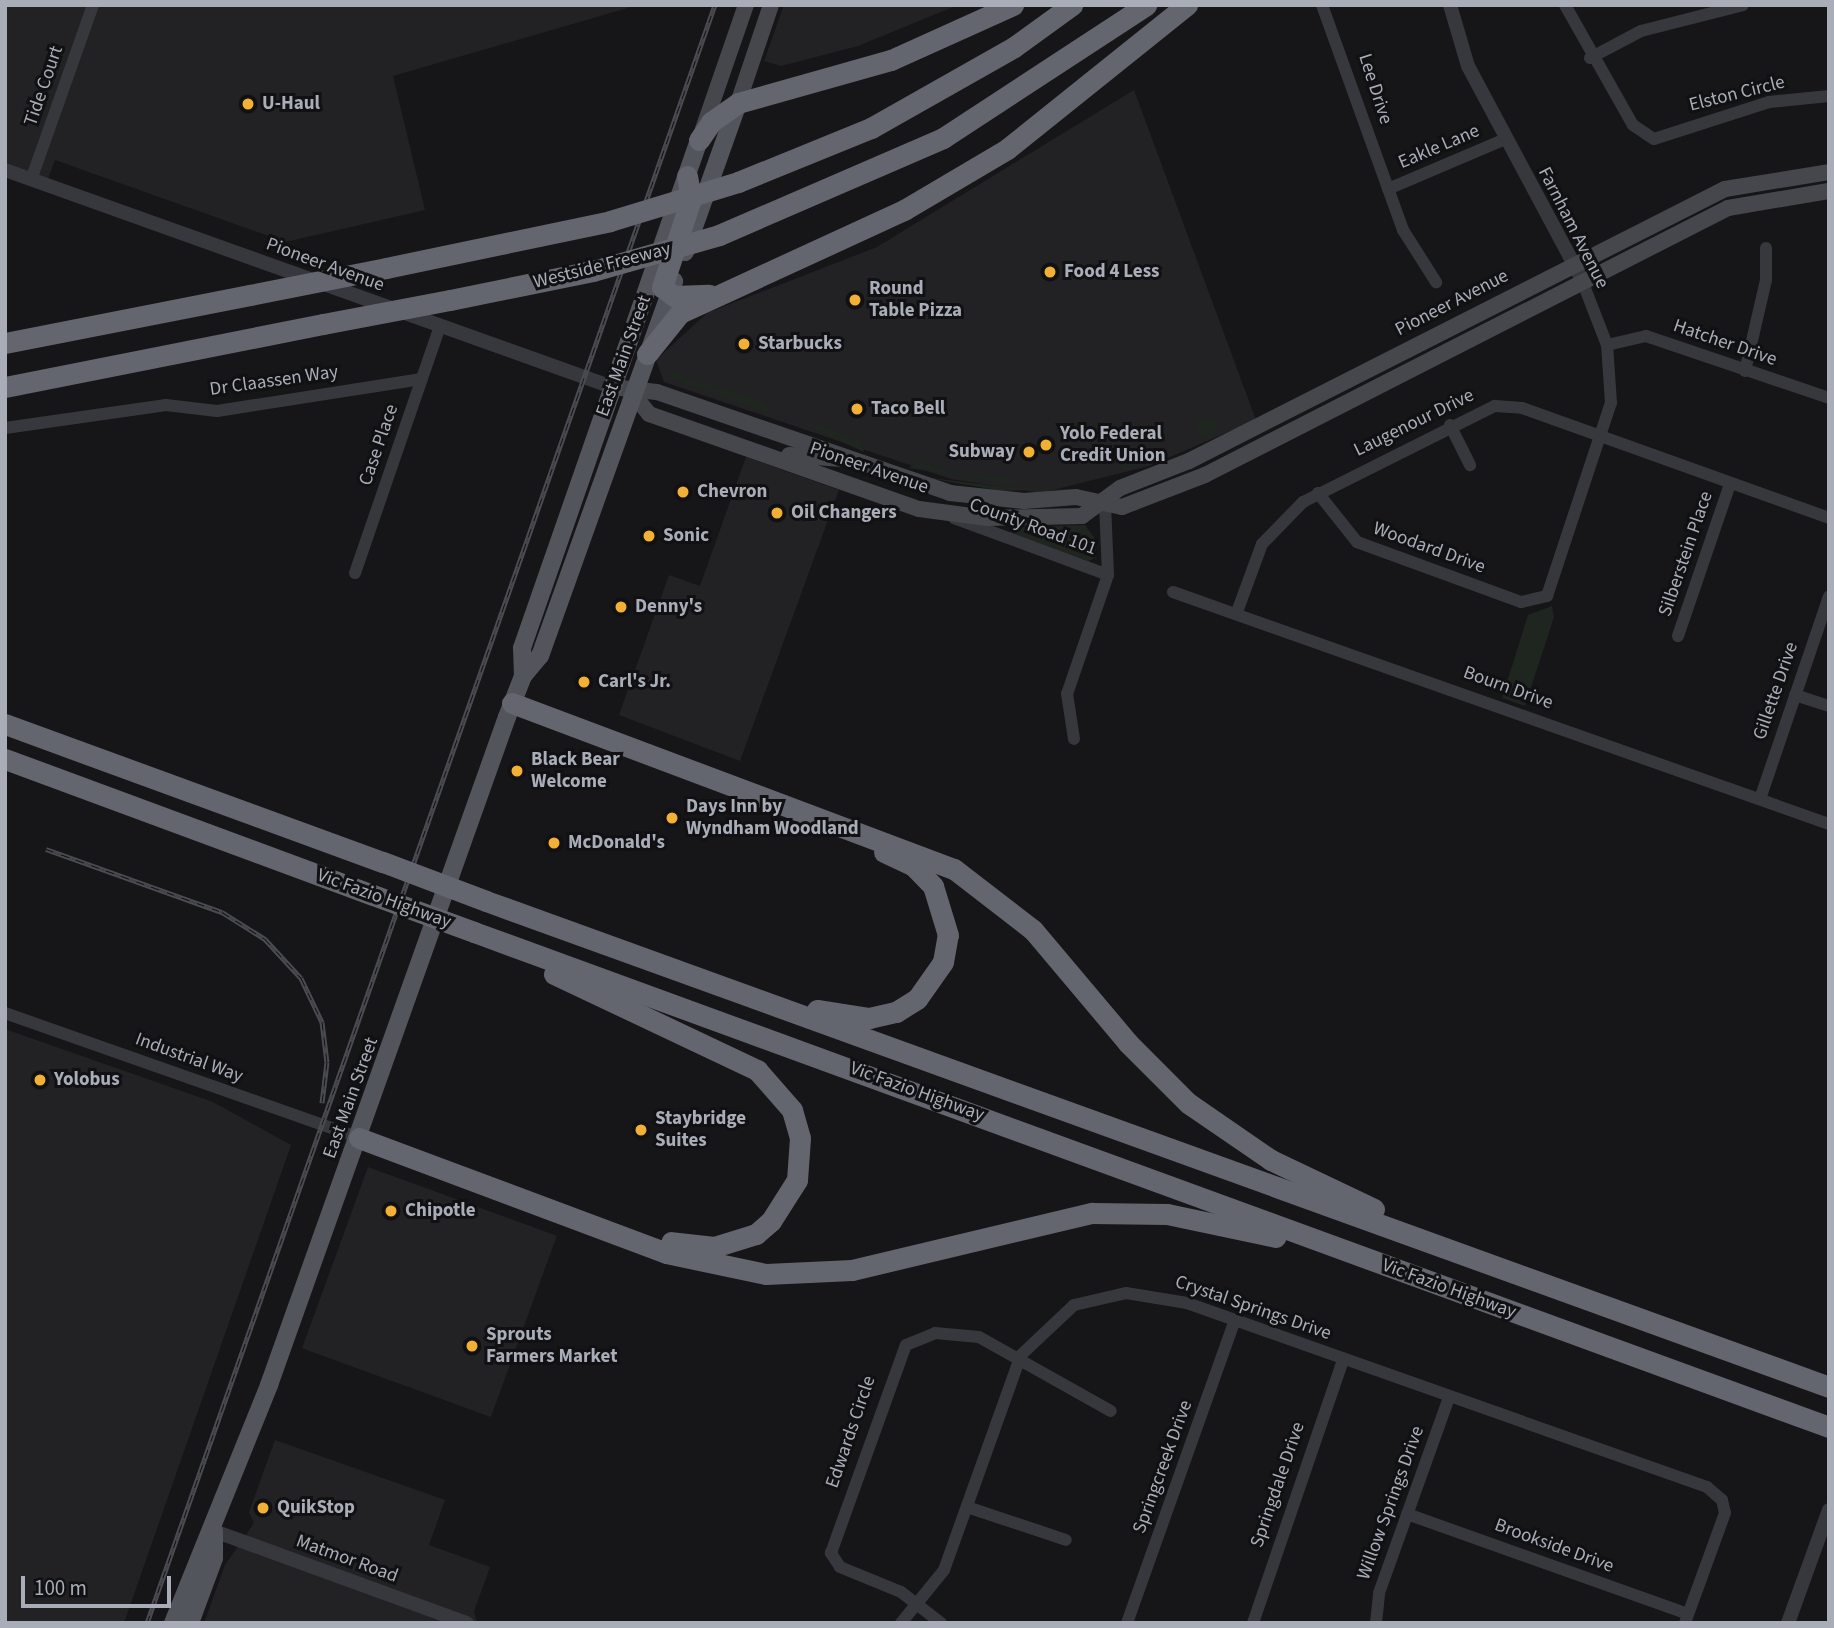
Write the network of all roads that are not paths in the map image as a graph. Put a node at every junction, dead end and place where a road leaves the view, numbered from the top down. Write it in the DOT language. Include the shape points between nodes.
graph roads {
  1 [pos="93,5"];
  2 [pos="746,5"];
  3 [pos="771,5"];
  4 [pos="1013,5"];
  5 [pos="1072,5"];
  6 [pos="1146,5"];
  7 [pos="1187,5"];
  8 [pos="1322,5"];
  9 [pos="1450,5"];
  10 [pos="1565,5"];
  11 [pos="1742,5"];
  12 [pos="1707,8"];
  13 [pos="1590,58"];
  14 [pos="1829,96"];
  15 [pos="738,103"];
  16 [pos="1505,139"];
  17 [pos="699,140"];
  18 [pos="5,170"];
  19 [pos="1829,172"];
  20 [pos="687,176"];
  21 [pos="32,180"];
  22 [pos="1388,189"];
  23 [pos="1829,191"];
  24 [pos="1766,248"];
  25 [pos="1571,263"];
  26 [pos="1581,278"];
  27 [pos="1436,282"];
  28 [pos="718,293"];
  29 [pos="669,294"];
  30 [pos="439,329"];
  31 [pos="5,343"];
  32 [pos="1607,345"];
  33 [pos="647,354"];
  34 [pos="1745,370"];
  35 [pos="422,379"];
  36 [pos="5,387"];
  37 [pos="612,387"];
  38 [pos="633,394"];
  39 [pos="1311,398"];
  40 [pos="1829,398"];
  41 [pos="1450,425"];
  42 [pos="5,428"];
  43 [pos="1602,437"];
  44 [pos="844,458"];
  45 [pos="783,461"];
  46 [pos="1230,461"];
  47 [pos="1470,465"];
  48 [pos="876,470"];
  49 [pos="818,474"];
  50 [pos="1730,484"];
  51 [pos="1318,493"];
  52 [pos="1105,502"];
  53 [pos="944,514"];
  54 [pos="1829,518"];
  55 [pos="556,549"];
  56 [pos="355,573"];
  57 [pos="1108,575"];
  58 [pos="1173,592"];
  59 [pos="1547,596"];
  60 [pos="1829,596"];
  61 [pos="1237,612"];
  62 [pos="555,613"];
  63 [pos="1678,636"];
  64 [pos="523,676"];
  65 [pos="1795,695"];
  66 [pos="1829,706"];
  67 [pos="509,710"];
  68 [pos="5,724"];
  69 [pos="1074,739"];
  70 [pos="5,759"];
  71 [pos="1759,799"];
  72 [pos="1829,824"];
  73 [pos="474,932"];
  74 [pos="728,990"];
  75 [pos="5,1013"];
  76 [pos="359,1138"];
  77 [pos="1470,1256"];
  78 [pos="1366,1259"];
  79 [pos="1234,1323"];
  80 [pos="1021,1355"];
  81 [pos="1343,1360"];
  82 [pos="1829,1387"];
  83 [pos="1449,1398"];
  84 [pos="1111,1410"];
  85 [pos="1829,1427"];
  86 [pos="967,1507"];
  87 [pos="1829,1510"];
  88 [pos="1407,1514"];
  89 [pos="214,1531"];
  90 [pos="1066,1539"];
  91 [pos="916,1604"];
  92 [pos="1687,1619"];
  93 [pos="173,1623"];
  94 [pos="190,1623"];
  95 [pos="467,1623"];
  96 [pos="901,1623"];
  97 [pos="941,1623"];
  98 [pos="1127,1623"];
  99 [pos="1253,1623"];
  100 [pos="1376,1623"];
  101 [pos="1788,1623"];
  1 -- 21 [label="street, Tide Court"];
  2 -- 17 [label="main road, East Main Street"];
  3 -- 15 [label="main road, East Main Street"];
  4 -- 15 [label="highway" via="891,60"];
  5 -- 31 [label="highway, bridge" via="1014,47 872,128 737,182 610,221"];
  6 -- 36 [label="highway, Westside Freeway, bridge" via="943,138 719,235 593,271"];
  7 -- 28 [label="highway" via="1007,149 904,210"];
  8 -- 22 [label="street, Lee Drive"];
  9 -- 16 [label="street, Farnham Avenue" via="1468,66"];
  10 -- 13 [label="street, Elston Circle"];
  11 -- 12 [label="street"];
  12 -- 13 [label="street" via="1641,32"];
  13 -- 14 [label="street, Elston Circle" via="1633,125 1654,139 1769,102"];
  15 -- 17 [label="highway" via="711,122"];
  15 -- 29 [label="main road, East Main Street"];
  16 -- 22 [label="street, Eakle Lane"];
  16 -- 25 [label="street, Farnham Avenue"];
  17 -- 20 [label="main road, East Main Street"];
  18 -- 21 [label="street, Pioneer Avenue"];
  19 -- 25 [label="main road, Pioneer Avenue" via="1725,188"];
  20 -- 29 [label="highway" via="691,199 662,282"];
  20 -- 37 [label="main road, East Main Street"];
  21 -- 30 [label="street, Pioneer Avenue"];
  22 -- 27 [label="street, Lee Drive" via="1404,230"];
  23 -- 26 [label="main road, Pioneer Avenue" via="1728,208"];
  24 -- 34 [label="street" via="1766,281"];
  25 -- 26 [label="street, Farnham Avenue"];
  25 -- 39 [label="main road, Pioneer Avenue"];
  26 -- 32 [label="street, Farnham Avenue"];
  26 -- 46 [label="main road, Pioneer Avenue"];
  28 -- 29 [label="highway"];
  28 -- 33 [label="highway" via="674,318"];
  29 -- 33 [label="main road, East Main Street"];
  30 -- 35 [label="street, Case Place"];
  30 -- 37 [label="street, Pioneer Avenue"];
  32 -- 34 [label="street, Hatcher Drive" via="1647,336"];
  32 -- 43 [label="street, Farnham Avenue" via="1612,389"];
  33 -- 38 [label="main road, East Main Street"];
  34 -- 40 [label="street, Hatcher Drive"];
  35 -- 42 [label="street, Dr Claassen Way" via="217,411 166,405"];
  35 -- 56 [label="street, Case Place"];
  37 -- 38 [label="main road, Pioneer Avenue"];
  37 -- 55 [label="main road, East Main Street"];
  38 -- 44 [label="main road, Pioneer Avenue" via="657,392"];
  38 -- 45 [label="main road, Pioneer Avenue" via="649,414"];
  38 -- 62 [label="main road, East Main Street"];
  39 -- 46 [label="main road" via="1310,410 1238,448"];
  39 -- 52 [label="main road, Pioneer Avenue" via="1189,461 1120,488"];
  41 -- 43 [label="street, Laugenour Drive" via="1504,405"];
  41 -- 47 [label="street"];
  41 -- 51 [label="street, Laugenour Drive"];
  43 -- 50 [label="street, Laugenour Drive"];
  43 -- 59 [label="street, Farnham Avenue"];
  44 -- 45 [label="main road" via="819,462 790,454"];
  44 -- 48 [label="main road, Pioneer Avenue"];
  45 -- 49 [label="main road, Pioneer Avenue"];
  46 -- 52 [label="main road, Pioneer Avenue" via="1165,494 1122,507"];
  48 -- 49 [label="main road" via="866,478 833,470"];
  48 -- 52 [label="main road, Pioneer Avenue" via="975,498"];
  49 -- 53 [label="main road, Pioneer Avenue"];
  50 -- 54 [label="street, Laugenour Drive"];
  50 -- 63 [label="street, Silberstein Place"];
  51 -- 59 [label="street, Woodard Drive" via="1345,532 1371,548 1521,602"];
  51 -- 61 [label="street, Laugenour Drive" via="1262,544"];
  52 -- 53 [label="main road, Pioneer Avenue" via="1082,516"];
  52 -- 57 [label="street"];
  53 -- 57 [label="street, County Road 101"];
  55 -- 62 [label="main road" via="547,598"];
  55 -- 64 [label="main road, East Main Street" via="522,648"];
  57 -- 69 [label="street" via="1067,694"];
  58 -- 61 [label="street, Bourn Drive"];
  60 -- 65 [label="street, Gillette Drive"];
  61 -- 71 [label="street, Bourn Drive"];
  62 -- 64 [label="main road, East Main Street" via="540,656"];
  64 -- 67 [label="main road, East Main Street"];
  65 -- 66 [label="street"];
  65 -- 71 [label="street, Gillette Drive"];
  67 -- 74 [label="highway" via="894,856 933,886 944,909 943,962 917,999 896,1012 849,1017"];
  67 -- 76 [label="main road, East Main Street"];
  67 -- 77 [label="highway" via="954,869 1033,930 1144,1060 1214,1123 1271,1160"];
  68 -- 74 [label="highway, Vic Fazio Highway, bridge"];
  70 -- 73 [label="highway, Vic Fazio Highway, bridge"];
  71 -- 72 [label="street, Bourn Drive"];
  73 -- 76 [label="highway" via="771,1080 792,1110 800,1138 797,1180 785,1205 755,1234 691,1247 385,1137"];
  73 -- 78 [label="highway, Vic Fazio Highway"];
  74 -- 77 [label="highway, Vic Fazio Highway"];
  75 -- 76 [label="street, Industrial Way"];
  76 -- 78 [label="highway" via="666,1253 766,1274 852,1270 1093,1213 1217,1222"];
  76 -- 89 [label="main road, East Main Street"];
  77 -- 82 [label="highway, Vic Fazio Highway"];
  78 -- 85 [label="highway, Vic Fazio Highway"];
  79 -- 80 [label="street, Crystal Springs Drive" via="1187,1303 1126,1293 1074,1305"];
  79 -- 81 [label="street, Crystal Springs Drive"];
  79 -- 98 [label="street, Springcreek Drive"];
  80 -- 84 [label="street"];
  80 -- 86 [label="street, Crystal Springs Drive"];
  80 -- 91 [label="street, Edwards Circle" via="979,1337 935,1333 906,1345 897,1361 831,1553 840,1567"];
  81 -- 83 [label="street, Crystal Springs Drive"];
  81 -- 99 [label="street, Springdale Drive"];
  83 -- 88 [label="street, Willow Springs Drive"];
  83 -- 92 [label="street, Crystal Springs Drive" via="1707,1487 1722,1500 1721,1526"];
  86 -- 90 [label="street"];
  86 -- 91 [label="street, Crystal Springs Drive" via="944,1570"];
  87 -- 101 [label="street"];
  88 -- 92 [label="street, Brookside Drive"];
  88 -- 100 [label="street, Willow Springs Drive" via="1379,1593"];
  89 -- 93 [label="main road, East Main Street" via="197,1553"];
  89 -- 94 [label="main road, East Main Street" via="214,1558"];
  89 -- 95 [label="street, Matmor Road"];
  91 -- 96 [label="street, Crystal Springs Drive"];
  91 -- 97 [label="street"];
}
